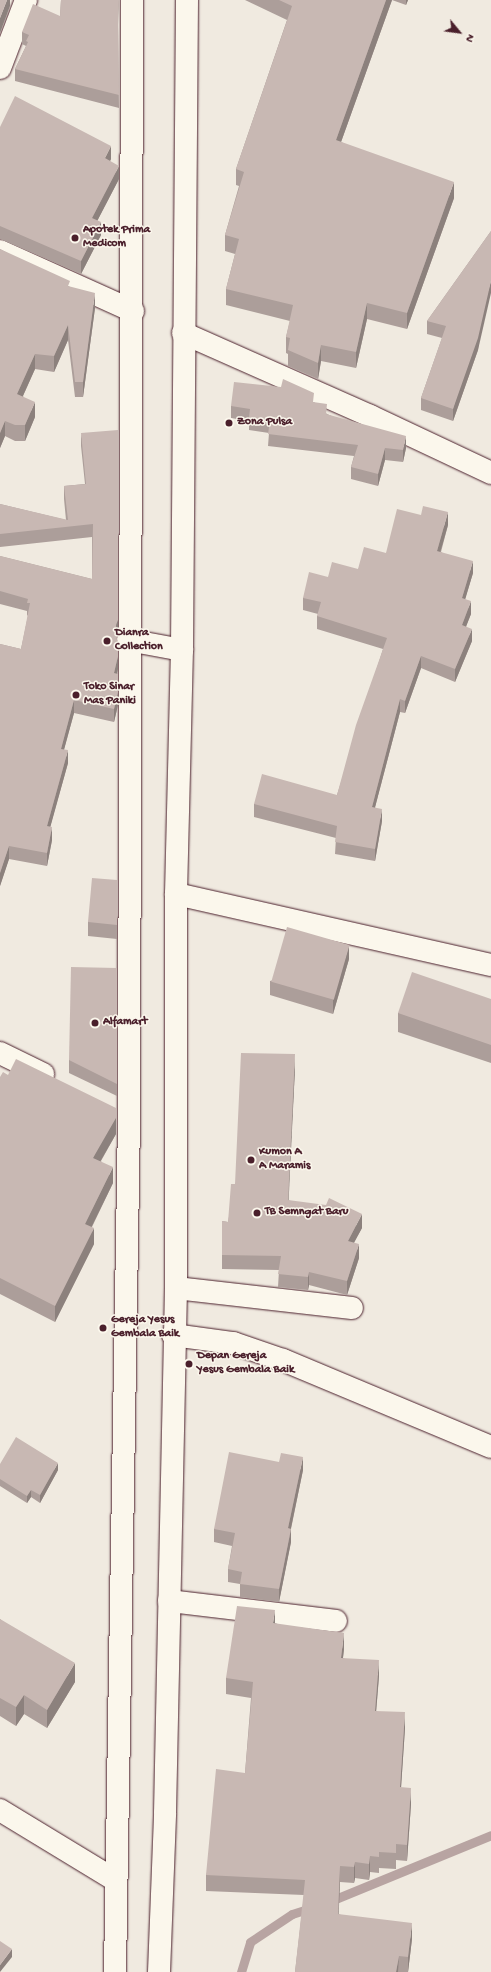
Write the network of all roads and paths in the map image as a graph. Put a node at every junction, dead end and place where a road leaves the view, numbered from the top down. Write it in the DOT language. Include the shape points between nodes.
graph roads {
  1 [pos="26,0"];
  2 [pos="132,0"];
  3 [pos="187,0"];
  4 [pos="0,68"];
  5 [pos="0,250"];
  6 [pos="133,311"];
  7 [pos="183,333"];
  8 [pos="491,473"];
  9 [pos="128,640"];
  10 [pos="182,650"];
  11 [pos="176,894"];
  12 [pos="491,965"];
  13 [pos="0,1053"];
  14 [pos="64,1084"];
  15 [pos="107,1105"];
  16 [pos="129,1116"];
  17 [pos="176,1288"];
  18 [pos="352,1308"];
  19 [pos="173,1335"];
  20 [pos="491,1447"];
  21 [pos="169,1601"];
  22 [pos="336,1621"];
  23 [pos="0,1810"];
  24 [pos="115,1880"];
  25 [pos="116,1972"];
  26 [pos="159,1972"];
  1 -- 4 [label="main road"];
  2 -- 6 [label="main road"];
  3 -- 7 [label="main road"];
  5 -- 6 [label="main road"];
  6 -- 9 [label="main road"];
  7 -- 8 [label="main road"];
  7 -- 10 [label="main road"];
  9 -- 10 [label="main road"];
  9 -- 16 [label="main road"];
  10 -- 11 [label="main road"];
  11 -- 12 [label="main road"];
  11 -- 17 [label="main road"];
  13 -- 14 [label="main road"];
  15 -- 16 [label="main road"];
  16 -- 24 [label="main road"];
  17 -- 18 [label="main road"];
  17 -- 19 [label="main road"];
  19 -- 20 [label="main road" via="233,1343 284,1360"];
  19 -- 21 [label="main road"];
  21 -- 22 [label="main road"];
  21 -- 26 [label="main road"];
  23 -- 24 [label="main road"];
  24 -- 25 [label="main road"];
}
